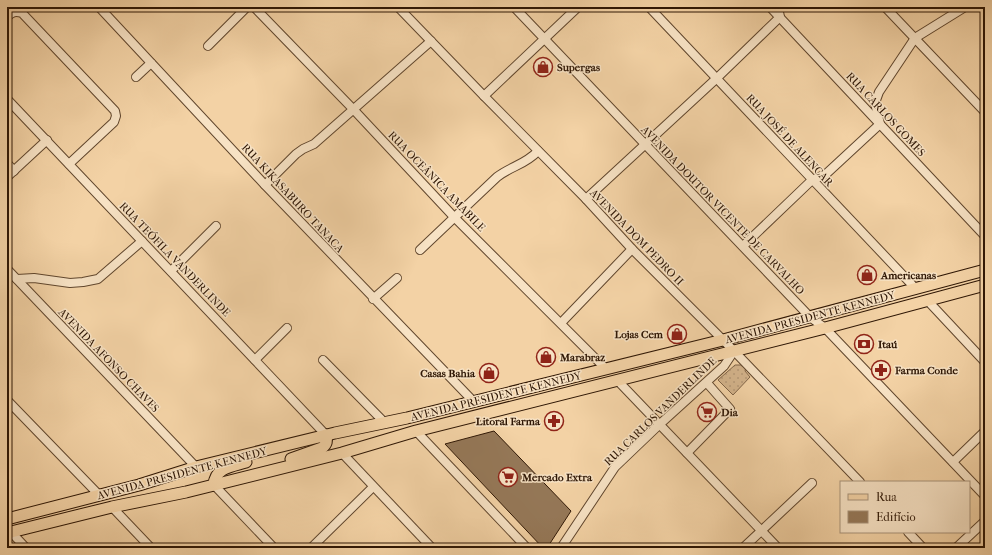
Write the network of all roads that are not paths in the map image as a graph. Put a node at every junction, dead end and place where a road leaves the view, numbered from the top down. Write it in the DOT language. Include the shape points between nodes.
graph roads {
  1 [pos="99,7"];
  2 [pos="247,7"];
  3 [pos="254,7"];
  4 [pos="398,7"];
  5 [pos="514,7"];
  6 [pos="578,7"];
  7 [pos="649,7"];
  8 [pos="770,7"];
  9 [pos="778,7"];
  10 [pos="885,7"];
  11 [pos="965,7"];
  12 [pos="7,17"];
  13 [pos="780,17"];
  14 [pos="915,38"];
  15 [pos="544,39"];
  16 [pos="430,41"];
  17 [pos="208,46"];
  18 [pos="151,63"];
  19 [pos="136,77"];
  20 [pos="717,78"];
  21 [pos="484,96"];
  22 [pos="7,99"];
  23 [pos="353,109"];
  24 [pos="985,112"];
  25 [pos="880,124"];
  26 [pos="46,140"];
  27 [pos="645,144"];
  28 [pos="538,151"];
  29 [pos="7,163"];
  30 [pos="69,164"];
  31 [pos="14,170"];
  32 [pos="7,177"];
  33 [pos="812,180"];
  34 [pos="265,185"];
  35 [pos="586,199"];
  36 [pos="454,217"];
  37 [pos="216,226"];
  38 [pos="985,236"];
  39 [pos="142,241"];
  40 [pos="743,246"];
  41 [pos="632,249"];
  42 [pos="420,250"];
  43 [pos="7,269"];
  44 [pos="985,270"];
  45 [pos="171,271"];
  46 [pos="396,278"];
  47 [pos="17,279"];
  48 [pos="985,285"];
  49 [pos="916,289"];
  50 [pos="373,299"];
  51 [pos="927,300"];
  52 [pos="810,317"];
  53 [pos="561,323"];
  54 [pos="287,328"];
  55 [pos="825,328"];
  56 [pos="723,340"];
  57 [pos="734,351"];
  58 [pos="255,360"];
  59 [pos="323,360"];
  60 [pos="985,362"];
  61 [pos="606,369"];
  62 [pos="617,380"];
  63 [pos="707,383"];
  64 [pos="7,400"];
  65 [pos="474,402"];
  66 [pos="385,423"];
  67 [pos="660,424"];
  68 [pos="416,431"];
  69 [pos="985,431"];
  70 [pos="326,435"];
  71 [pos="277,447"];
  72 [pos="342,453"];
  73 [pos="687,453"];
  74 [pos="953,462"];
  75 [pos="196,467"];
  76 [pos="279,468"];
  77 [pos="859,481"];
  78 [pos="812,482"];
  79 [pos="214,485"];
  80 [pos="373,487"];
  81 [pos="100,496"];
  82 [pos="985,496"];
  83 [pos="112,507"];
  84 [pos="7,519"];
  85 [pos="985,521"];
  86 [pos="762,531"];
  87 [pos="9,533"];
  88 [pos="909,533"];
  89 [pos="26,548"];
  90 [pos="151,548"];
  91 [pos="274,548"];
  92 [pos="311,548"];
  93 [pos="432,548"];
  94 [pos="527,548"];
  95 [pos="561,548"];
  96 [pos="744,548"];
  97 [pos="778,548"];
  98 [pos="923,548"];
  99 [pos="956,548"];
  1 -- 18 [label="street, RUA KIKASABURO TANACA"];
  2 -- 17 [label="street"];
  3 -- 23 [label="street, RUA OCEÂNICA AMABILE"];
  4 -- 16 [label="street, AVENIDA DOM PEDRO II"];
  5 -- 15 [label="street, AVENIDA DOUTOR VICENTE DE CARVALHO"];
  6 -- 15 [label="street"];
  7 -- 20 [label="street, RUA JOSÉ DE ALENCAR"];
  8 -- 13 [label="street, RUA CARLOS GOMES"];
  9 -- 13 [label="street"];
  10 -- 14 [label="street"];
  11 -- 14 [label="street"];
  12 -- 30 [label="street" via="16,11 22,13 116,111 114,122"];
  13 -- 20 [label="street"];
  13 -- 25 [label="street, RUA CARLOS GOMES"];
  14 -- 24 [label="street"];
  14 -- 25 [label="street" via="878,92 875,103"];
  15 -- 21 [label="street"];
  15 -- 27 [label="street, AVENIDA DOUTOR VICENTE DE CARVALHO"];
  16 -- 21 [label="street, AVENIDA DOM PEDRO II"];
  16 -- 23 [label="street"];
  18 -- 19 [label="street"];
  18 -- 34 [label="street, RUA KIKASABURO TANACA"];
  20 -- 27 [label="street"];
  20 -- 33 [label="street, RUA JOSÉ DE ALENCAR"];
  21 -- 28 [label="street, AVENIDA DOM PEDRO II"];
  22 -- 26 [label="street, RUA TEÓFILA VANDERLINDE"];
  23 -- 34 [label="street" via="314,144 296,154"];
  23 -- 36 [label="street, RUA OCEÂNICA AMABILE"];
  25 -- 33 [label="street" via="826,174"];
  25 -- 38 [label="street, RUA CARLOS GOMES"];
  26 -- 30 [label="street, RUA TEÓFILA VANDERLINDE"];
  26 -- 31 [label="street"];
  27 -- 35 [label="street"];
  27 -- 40 [label="street, AVENIDA DOUTOR VICENTE DE CARVALHO"];
  28 -- 35 [label="street, AVENIDA DOM PEDRO II"];
  28 -- 36 [label="street" via="530,159 505,170"];
  29 -- 31 [label="street"];
  30 -- 39 [label="street, RUA TEÓFILA VANDERLINDE"];
  31 -- 32 [label="street"];
  33 -- 40 [label="street"];
  33 -- 49 [label="street, RUA JOSÉ DE ALENCAR"];
  34 -- 50 [label="street, RUA KIKASABURO TANACA"];
  35 -- 41 [label="street, AVENIDA DOM PEDRO II"];
  36 -- 42 [label="street"];
  36 -- 53 [label="street, RUA OCEÂNICA AMABILE"];
  37 -- 45 [label="street"];
  39 -- 45 [label="street, RUA TEÓFILA VANDERLINDE"];
  39 -- 47 [label="street" via="98,279 70,283 34,278"];
  40 -- 52 [label="street, AVENIDA DOUTOR VICENTE DE CARVALHO"];
  41 -- 53 [label="street"];
  41 -- 56 [label="street, AVENIDA DOM PEDRO II"];
  43 -- 47 [label="street, AVENIDA AFONSO CHAVES"];
  44 -- 49 [label="main road, AVENIDA PRESIDENTE KENNEDY"];
  45 -- 58 [label="street, RUA TEÓFILA VANDERLINDE"];
  46 -- 50 [label="street"];
  47 -- 75 [label="street, AVENIDA AFONSO CHAVES"];
  48 -- 51 [label="main road, AVENIDA PRESIDENTE KENNEDY"];
  49 -- 52 [label="main road, AVENIDA PRESIDENTE KENNEDY"];
  50 -- 65 [label="street, RUA KIKASABURO TANACA"];
  51 -- 55 [label="main road, AVENIDA PRESIDENTE KENNEDY"];
  51 -- 60 [label="street"];
  52 -- 55 [label="street, AVENIDA DOUTOR VICENTE DE CARVALHO"];
  52 -- 56 [label="main road, AVENIDA PRESIDENTE KENNEDY"];
  53 -- 61 [label="street, RUA OCEÂNICA AMABILE"];
  54 -- 58 [label="street"];
  55 -- 57 [label="main road, AVENIDA PRESIDENTE KENNEDY"];
  55 -- 74 [label="street, AVENIDA DOUTOR VICENTE DE CARVALHO"];
  56 -- 57 [label="street, AVENIDA DOM PEDRO II"];
  56 -- 61 [label="main road, AVENIDA PRESIDENTE KENNEDY"];
  57 -- 62 [label="main road, AVENIDA PRESIDENTE KENNEDY"];
  57 -- 63 [label="street, RUA CARLOS VANDERLINDE" via="724,366"];
  57 -- 77 [label="street, AVENIDA DOM PEDRO II"];
  58 -- 70 [label="street, RUA TEÓFILA VANDERLINDE"];
  59 -- 66 [label="street"];
  61 -- 65 [label="main road, AVENIDA PRESIDENTE KENNEDY"];
  62 -- 67 [label="street"];
  62 -- 68 [label="main road, AVENIDA PRESIDENTE KENNEDY"];
  63 -- 67 [label="street, RUA CARLOS VANDERLINDE"];
  63 -- 73 [label="street" via="730,409"];
  64 -- 81 [label="street"];
  65 -- 66 [label="main road, AVENIDA PRESIDENTE KENNEDY"];
  66 -- 70 [label="main road, AVENIDA PRESIDENTE KENNEDY"];
  67 -- 73 [label="street"];
  67 -- 95 [label="street, RUA CARLOS VANDERLINDE" via="615,467"];
  68 -- 72 [label="main road, AVENIDA PRESIDENTE KENNEDY"];
  68 -- 94 [label="street"];
  69 -- 74 [label="street"];
  70 -- 71 [label="main road, AVENIDA PRESIDENTE KENNEDY"];
  70 -- 76 [label="main road" via="326,446 284,461"];
  71 -- 75 [label="main road, AVENIDA PRESIDENTE KENNEDY"];
  71 -- 79 [label="main road" via="255,459 219,471"];
  72 -- 76 [label="main road, AVENIDA PRESIDENTE KENNEDY"];
  72 -- 80 [label="street"];
  73 -- 86 [label="street"];
  74 -- 82 [label="street, AVENIDA DOUTOR VICENTE DE CARVALHO"];
  75 -- 81 [label="main road, AVENIDA PRESIDENTE KENNEDY"];
  76 -- 79 [label="main road, AVENIDA PRESIDENTE KENNEDY"];
  78 -- 86 [label="street"];
  79 -- 83 [label="main road, AVENIDA PRESIDENTE KENNEDY"];
  79 -- 91 [label="street"];
  80 -- 92 [label="street"];
  80 -- 93 [label="street"];
  81 -- 84 [label="main road, AVENIDA PRESIDENTE KENNEDY"];
  83 -- 87 [label="main road, AVENIDA PRESIDENTE KENNEDY"];
  83 -- 90 [label="street"];
  85 -- 99 [label="street"];
  86 -- 96 [label="street"];
  86 -- 97 [label="street"];
  87 -- 89 [label="street"];
  88 -- 98 [label="street"];
}
